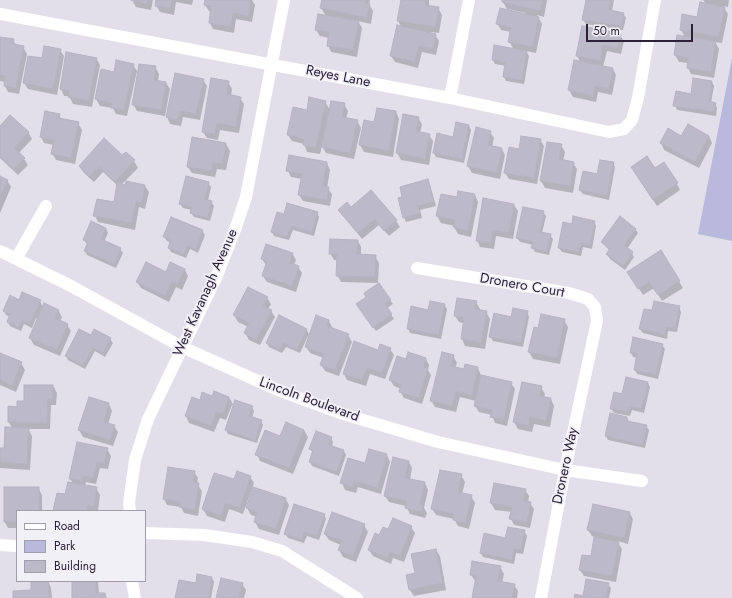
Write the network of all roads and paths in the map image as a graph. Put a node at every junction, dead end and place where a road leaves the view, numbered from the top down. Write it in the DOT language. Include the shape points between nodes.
graph roads {
  1 [pos="284,0"];
  2 [pos="469,0"];
  3 [pos="655,0"];
  4 [pos="0,14"];
  5 [pos="272,65"];
  6 [pos="450,98"];
  7 [pos="46,206"];
  8 [pos="0,251"];
  9 [pos="16,259"];
  10 [pos="417,268"];
  11 [pos="594,335"];
  12 [pos="182,347"];
  13 [pos="565,470"];
  14 [pos="642,481"];
  15 [pos="130,510"];
  16 [pos="146,533"];
  17 [pos="0,545"];
  18 [pos="16,546"];
  19 [pos="132,582"];
  20 [pos="135,598"];
  21 [pos="357,598"];
  22 [pos="540,598"];
  1 -- 5 [label="street, West Kavanagh Avenue"];
  2 -- 6 [label="street"];
  3 -- 6 [label="street, Reyes Lane" via="632,120 624,128 610,132"];
  4 -- 5 [label="street, Reyes Lane"];
  5 -- 6 [label="street, Reyes Lane"];
  5 -- 12 [label="street, West Kavanagh Avenue" via="246,197 216,278"];
  7 -- 9 [label="street"];
  8 -- 9 [label="street, Lincoln Boulevard"];
  9 -- 12 [label="street, Lincoln Boulevard"];
  10 -- 11 [label="street, Dronero Court" via="588,299 595,307 597,321"];
  11 -- 13 [label="street, Dronero Way"];
  12 -- 13 [label="street, Lincoln Boulevard" via="278,390 343,414 438,442"];
  12 -- 15 [label="street, West Kavanagh Avenue" via="148,419 135,460"];
  13 -- 14 [label="street, Lincoln Boulevard"];
  13 -- 22 [label="street, Dronero Way"];
  16 -- 21 [label="street" via="204,534 252,542 282,551"];
  17 -- 18 [label="street"];
  19 -- 20 [label="street"];
}
